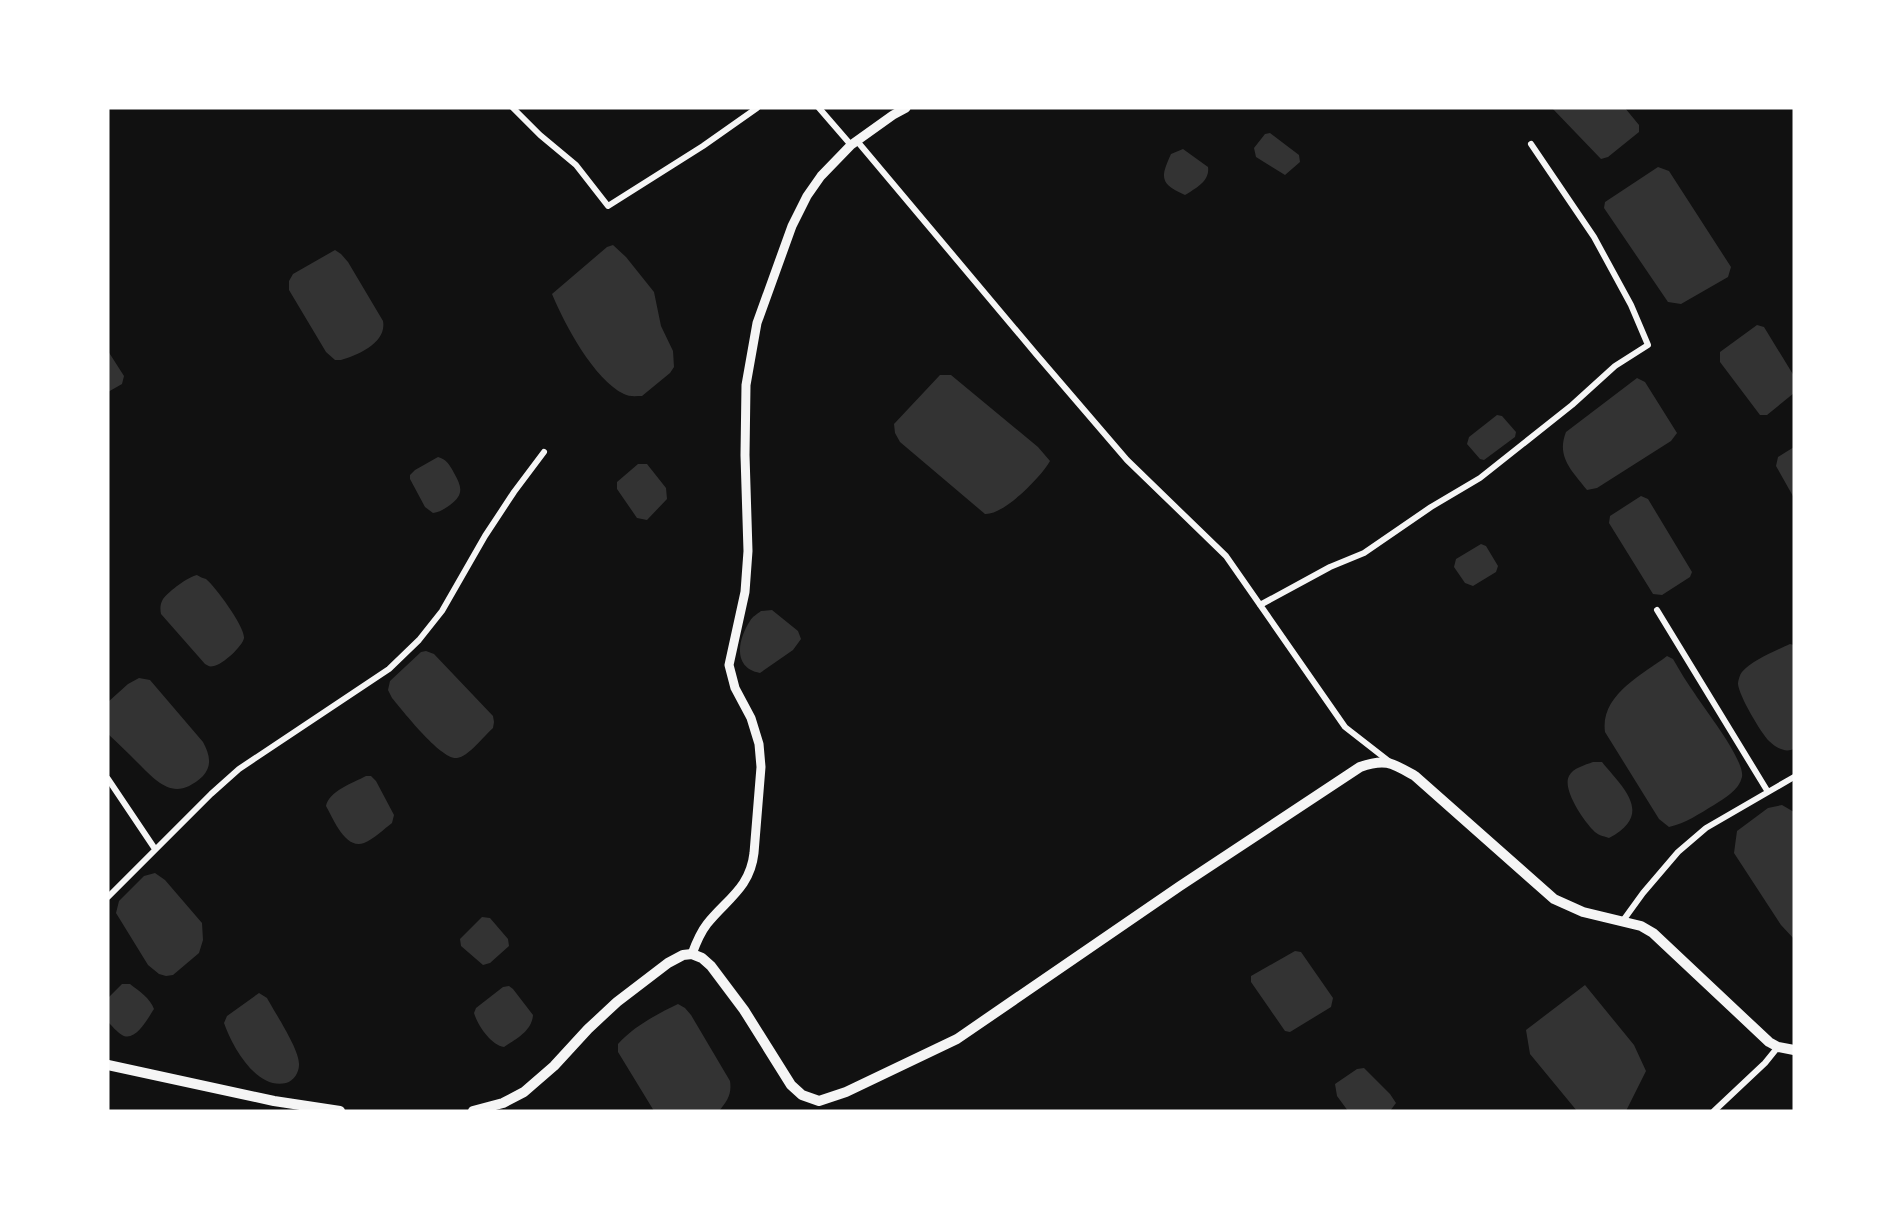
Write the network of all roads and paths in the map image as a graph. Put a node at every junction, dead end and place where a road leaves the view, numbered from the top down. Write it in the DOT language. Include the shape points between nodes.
graph roads {
  1 [pos="513,108"];
  2 [pos="757,108"];
  3 [pos="819,108"];
  4 [pos="906,108"];
  5 [pos="854,143"];
  6 [pos="1531,144"];
  7 [pos="544,452"];
  8 [pos="1260,605"];
  9 [pos="1657,610"];
  10 [pos="1391,762"];
  11 [pos="1794,777"];
  12 [pos="108,778"];
  13 [pos="1768,792"];
  14 [pos="154,849"];
  15 [pos="108,897"];
  16 [pos="1622,922"];
  17 [pos="692,954"];
  18 [pos="1778,1047"];
  19 [pos="1794,1050"];
  20 [pos="108,1065"];
  21 [pos="340,1111"];
  22 [pos="473,1111"];
  23 [pos="1714,1111"];
  1 -- 2 [label="street" via="576,165 608,206"];
  3 -- 5 [label="street"];
  4 -- 5 [label="street"];
  5 -- 8 [label="street" via="1127,460 1226,556"];
  5 -- 17 [label="street" via="807,196 757,323 746,385 746,592 729,665 735,688 751,718 760,755 754,854 748,877 699,935"];
  6 -- 8 [label="street" via="1594,237 1631,305 1647,345 1615,366 1480,478 1364,552"];
  7 -- 14 [label="street" via="485,536 442,611 419,640 389,669 239,769"];
  8 -- 10 [label="street" via="1345,727"];
  9 -- 13 [label="street"];
  10 -- 16 [label="main road" via="1415,776 1554,898 1583,912"];
  10 -- 17 [label="main road" via="1360,767 957,1039 819,1101 802,1095 791,1085 711,966"];
  11 -- 13 [label="street"];
  12 -- 14 [label="street"];
  13 -- 16 [label="street" via="1706,828 1685,846"];
  14 -- 15 [label="street"];
  16 -- 18 [label="main road" via="1641,926 1666,943"];
  17 -- 22 [label="main road" via="668,963 617,1002 524,1092"];
  18 -- 19 [label="main road"];
  18 -- 23 [label="street"];
  20 -- 21 [label="main road" via="274,1101"];
}
